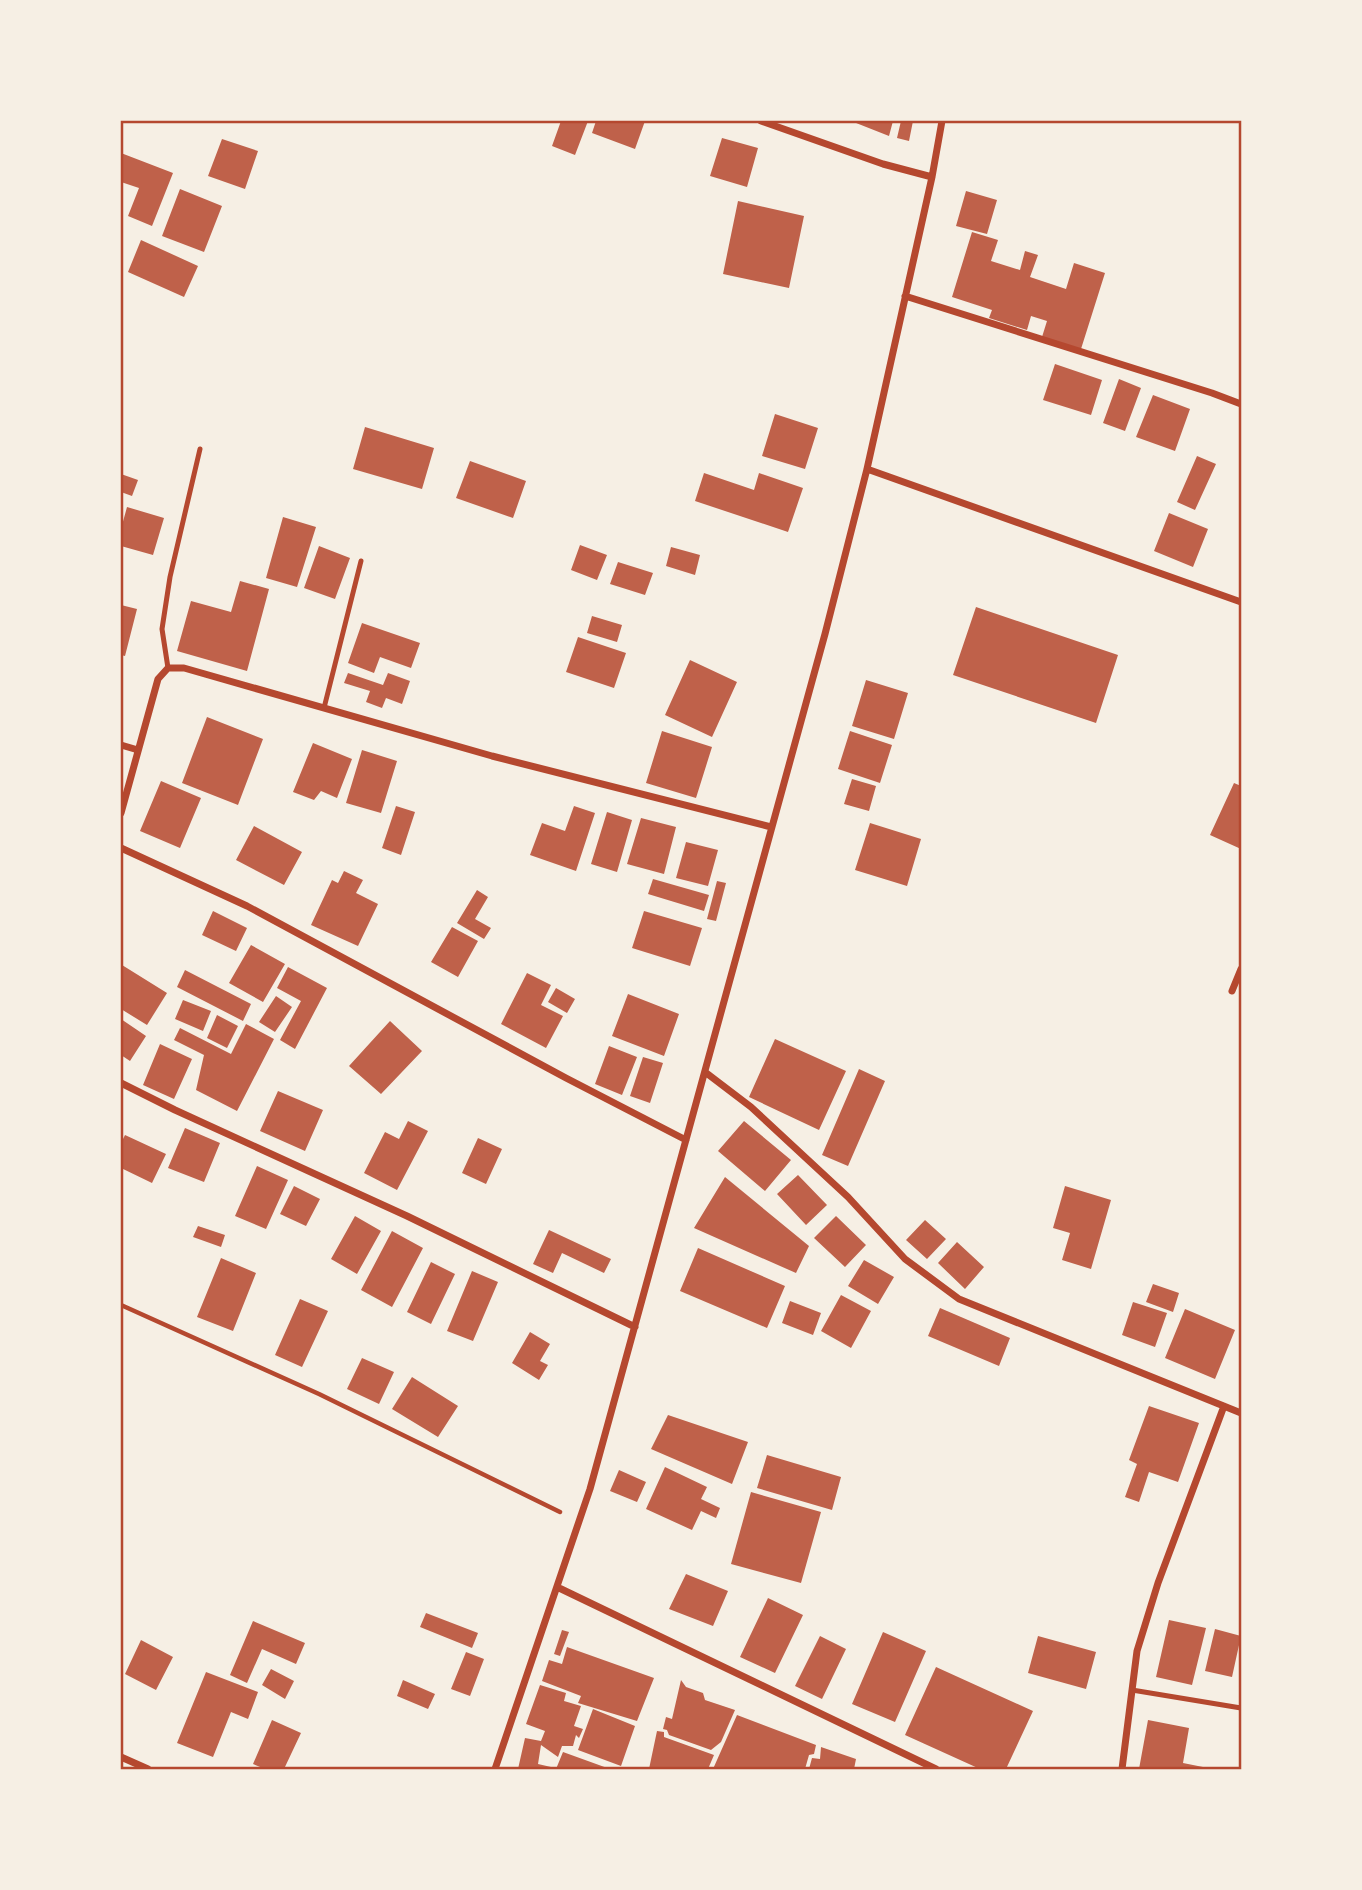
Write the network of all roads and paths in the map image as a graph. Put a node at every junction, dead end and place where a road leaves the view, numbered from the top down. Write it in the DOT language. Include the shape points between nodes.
graph roads {
  1 [pos="761,121"];
  2 [pos="942,121"];
  3 [pos="932,177"];
  4 [pos="905,296"];
  5 [pos="1241,404"];
  6 [pos="200,449"];
  7 [pos="867,469"];
  8 [pos="361,561"];
  9 [pos="1241,602"];
  10 [pos="168,668"];
  11 [pos="324,708"];
  12 [pos="121,745"];
  13 [pos="138,750"];
  14 [pos="121,813"];
  15 [pos="771,827"];
  16 [pos="121,848"];
  17 [pos="1241,969"];
  18 [pos="1232,991"];
  19 [pos="705,1072"];
  20 [pos="121,1083"];
  21 [pos="686,1140"];
  22 [pos="121,1305"];
  23 [pos="635,1327"];
  24 [pos="1224,1406"];
  25 [pos="1241,1413"];
  26 [pos="580,1521"];
  27 [pos="557,1587"];
  28 [pos="1132,1690"];
  29 [pos="1241,1708"];
  30 [pos="121,1757"];
  31 [pos="148,1769"];
  32 [pos="495,1769"];
  33 [pos="936,1769"];
  34 [pos="1122,1769"];
  1 -- 3 [label="street"];
  2 -- 3 [label="street"];
  3 -- 4 [label="street"];
  4 -- 5 [label="street"];
  4 -- 7 [label="street"];
  6 -- 10 [label="lane" via="164,615"];
  7 -- 9 [label="street"];
  7 -- 15 [label="street"];
  8 -- 11 [label="lane"];
  10 -- 11 [label="street" via="184,668"];
  10 -- 13 [label="street" via="158,679"];
  11 -- 15 [label="street"];
  12 -- 13 [label="street"];
  13 -- 14 [label="street"];
  15 -- 19 [label="street"];
  16 -- 21 [label="street" via="247,906"];
  17 -- 18 [label="street"];
  19 -- 21 [label="street"];
  19 -- 24 [label="street" via="751,1107 839,1188 905,1259 959,1299"];
  20 -- 23 [label="street"];
  21 -- 23 [label="street"];
  22 -- 26 [label="path" via="319,1394"];
  23 -- 26 [label="street"];
  24 -- 25 [label="street"];
  24 -- 28 [label="street" via="1158,1583 1137,1651"];
  26 -- 27 [label="street"];
  27 -- 32 [label="street"];
  27 -- 33 [label="street"];
  28 -- 29 [label="lane"];
  28 -- 34 [label="street"];
  30 -- 31 [label="street"];
}
